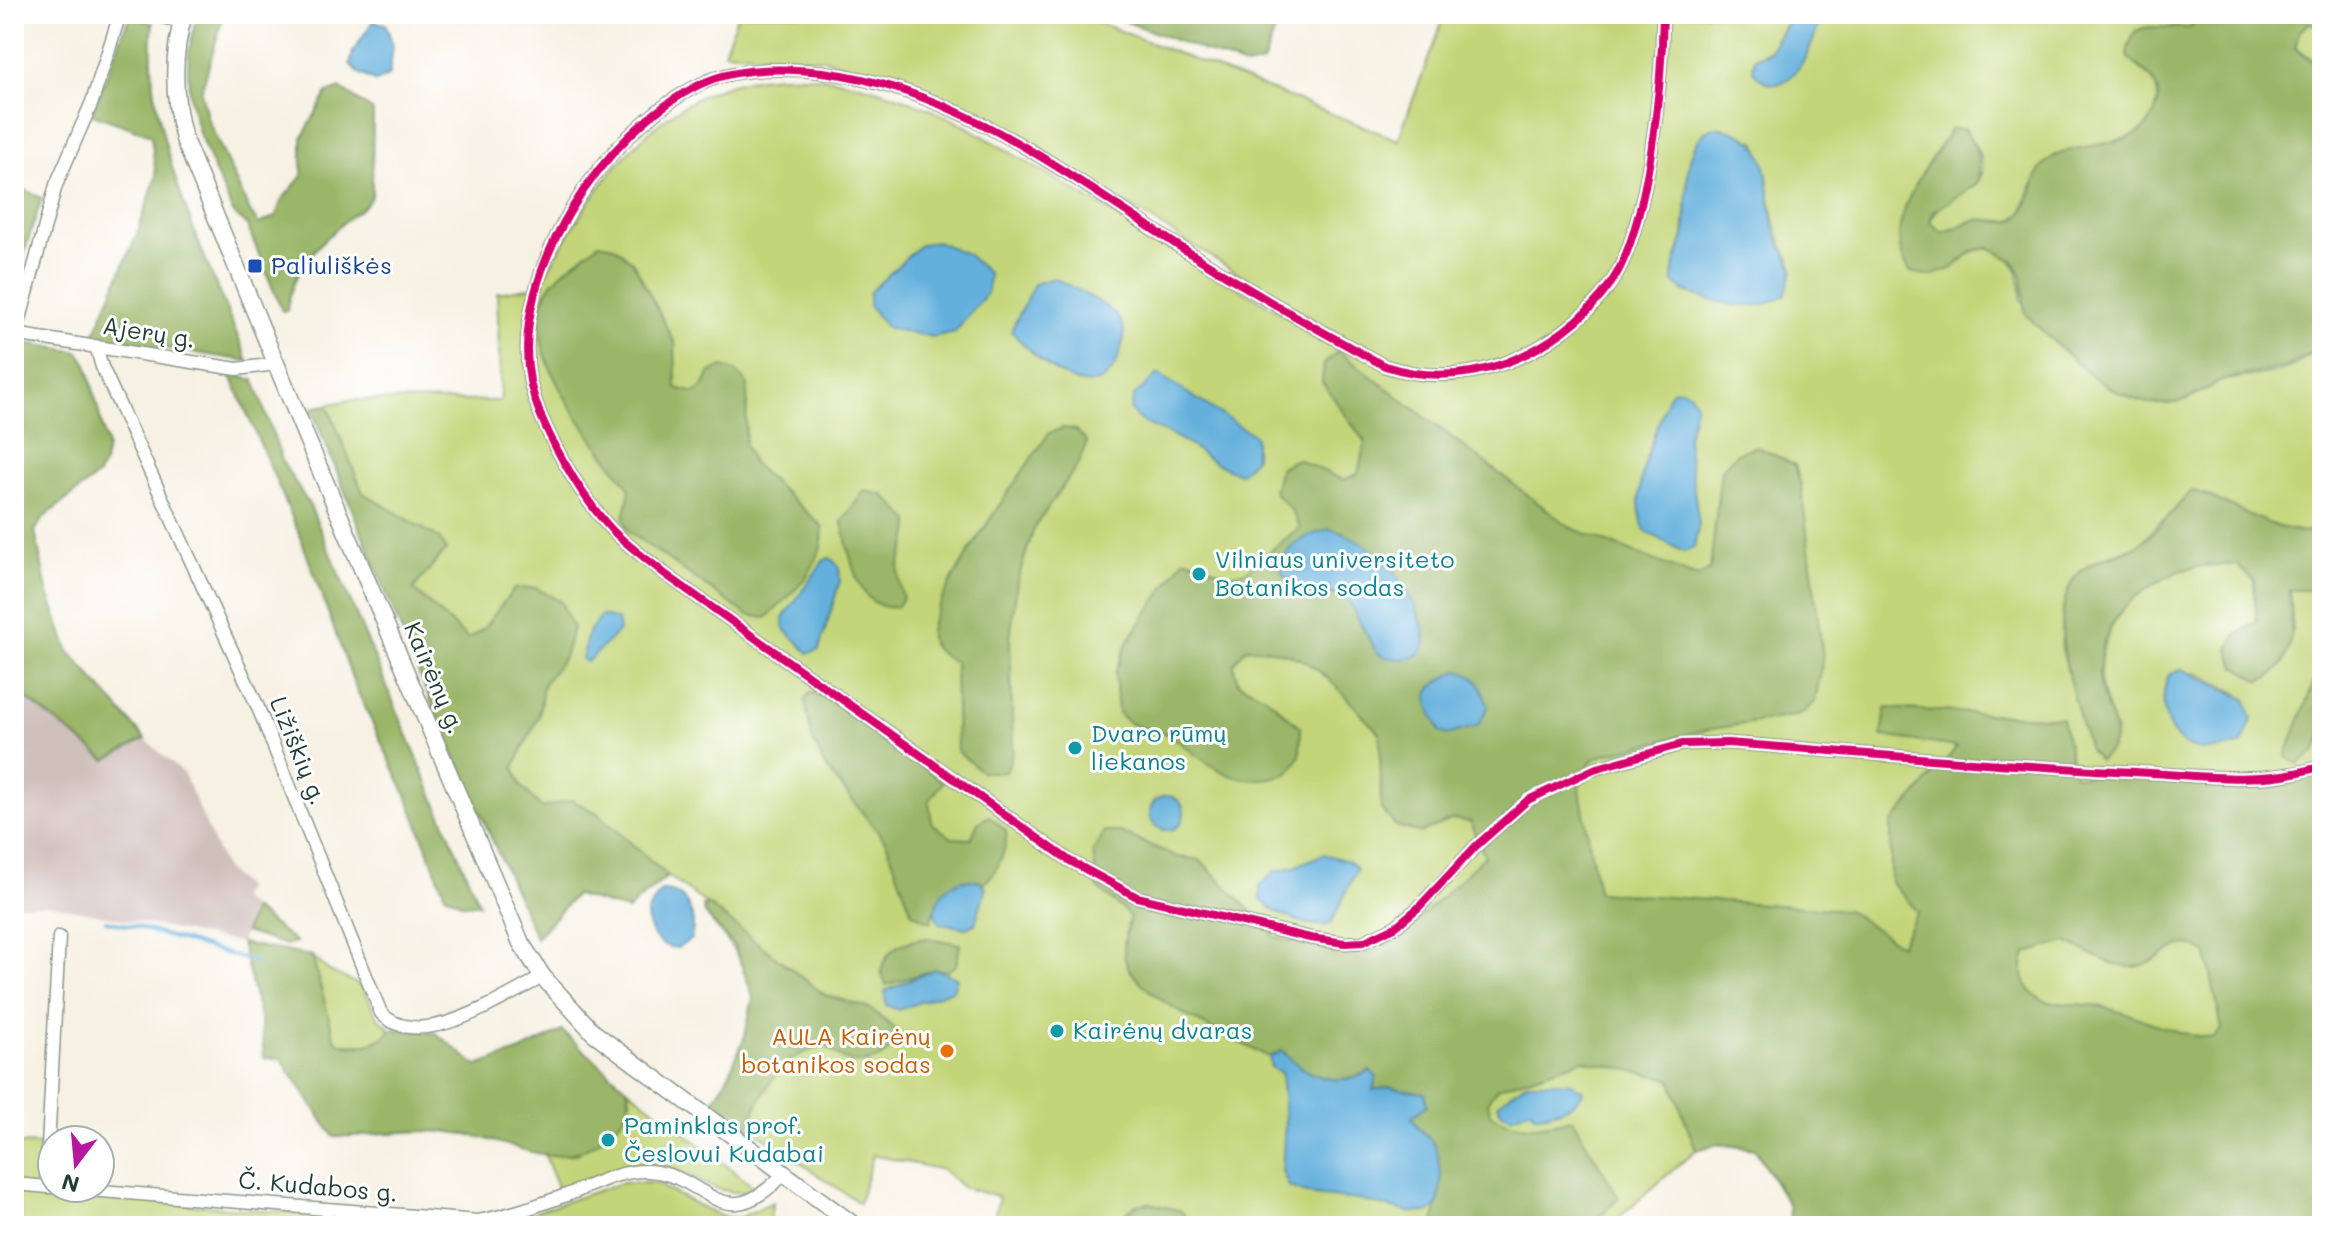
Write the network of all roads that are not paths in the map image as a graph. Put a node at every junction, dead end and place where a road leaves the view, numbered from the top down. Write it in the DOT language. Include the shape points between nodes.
graph roads {
  1 [pos="120,14"];
  2 [pos="151,14"];
  3 [pos="1663,14"];
  4 [pos="182,18"];
  5 [pos="15,334"];
  6 [pos="96,346"];
  7 [pos="276,364"];
  8 [pos="2322,766"];
  9 [pos="59,937"];
  10 [pos="543,977"];
  11 [pos="49,1124"];
  12 [pos="784,1174"];
  13 [pos="14,1184"];
  14 [pos="36,1186"];
  15 [pos="116,1192"];
  16 [pos="855,1226"];
  1 -- 5 [label="street" via="92,102 56,185"];
  2 -- 4 [label="street"];
  3 -- 8 [label="street" via="1655,120 1636,221 1622,262 1612,281 1573,323 1522,357 1444,375 1385,366 1205,262 993,128 928,98 873,81 823,72 761,71 704,82 671,101 646,120 595,176 534,287 528,349 537,406 578,484 612,530 665,574 1070,861 1137,897 1310,938 1345,943 1378,936 1418,908 1528,800 1594,769 1682,744 2263,778"];
  4 -- 7 [label="main road, Kairėnų g." via="175,88 184,139"];
  5 -- 6 [label="street, Ajerų g."];
  6 -- 7 [label="street, Ajerų g." via="237,369"];
  6 -- 10 [label="street, Ližiškių g." via="257,705 381,1013 405,1027 442,1026"];
  7 -- 10 [label="main road, Kairėnų g." via="506,910"];
  9 -- 11 [label="street"];
  10 -- 12 [label="main road, Kairėnų g." via="594,1033"];
  12 -- 15 [label="street, Č. Kudabos g." via="755,1200 730,1204 659,1172 624,1173 478,1221"];
  12 -- 16 [label="main road, Kairėnų g."];
  13 -- 14 [label="street"];
}
